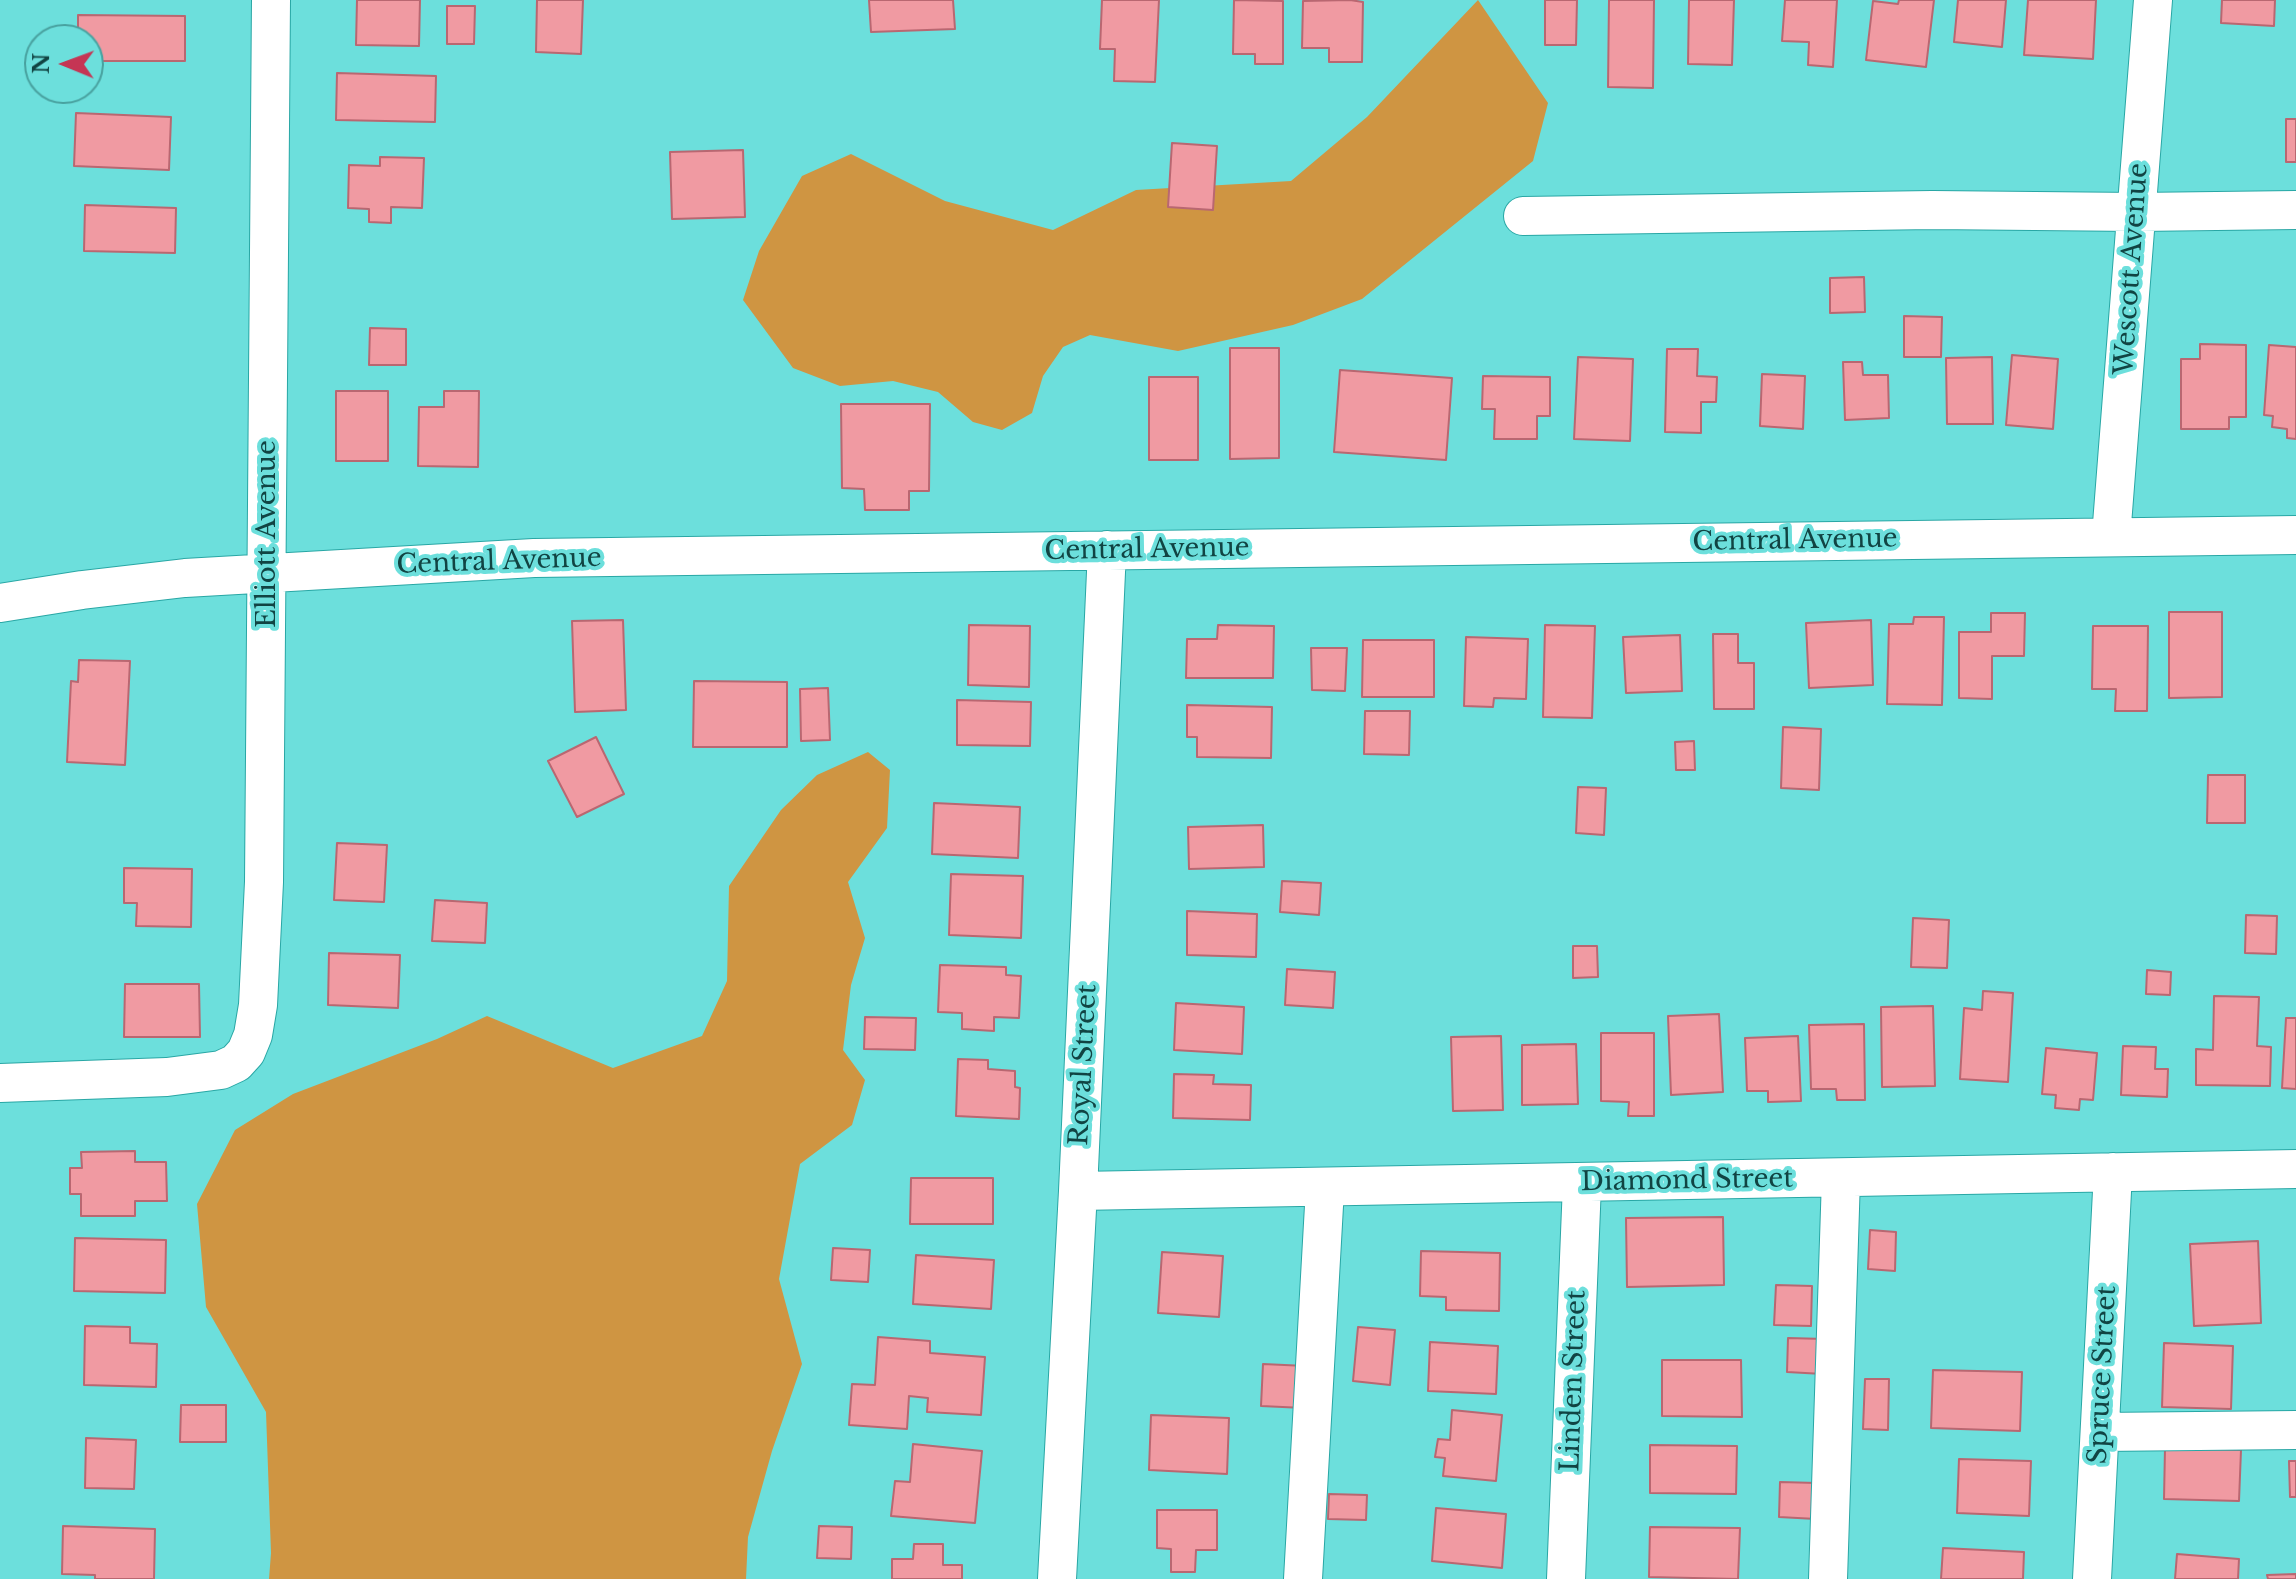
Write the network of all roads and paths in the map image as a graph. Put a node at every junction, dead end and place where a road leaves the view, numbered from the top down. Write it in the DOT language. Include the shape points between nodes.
graph roads {
  1 [pos="271,0"];
  2 [pos="2153,0"];
  3 [pos="2296,210"];
  4 [pos="2137,212"];
  5 [pos="1523,216"];
  6 [pos="2296,535"];
  7 [pos="2111,537"];
  8 [pos="1107,550"];
  9 [pos="268,572"];
  10 [pos="0,603"];
  11 [pos="0,1083"];
  12 [pos="2296,1169"];
  13 [pos="2113,1172"];
  14 [pos="1841,1178"];
  15 [pos="1582,1184"];
  16 [pos="1325,1188"];
  17 [pos="1078,1191"];
  18 [pos="2296,1430"];
  19 [pos="2100,1432"];
  20 [pos="1057,1579"];
  21 [pos="1303,1579"];
  22 [pos="1566,1579"];
  23 [pos="1828,1579"];
  24 [pos="2092,1579"];
  1 -- 9 [label="street, Elliott Avenue"];
  2 -- 4 [label="street, Wescott Avenue"];
  3 -- 4 [label="street"];
  4 -- 5 [label="street"];
  4 -- 7 [label="street, Wescott Avenue"];
  6 -- 7 [label="street, Central Avenue"];
  7 -- 8 [label="street, Central Avenue"];
  8 -- 9 [label="street, Central Avenue" via="534,558"];
  8 -- 17 [label="street, Royal Street"];
  9 -- 10 [label="street, Central Avenue"];
  9 -- 11 [label="street, Elliott Avenue" via="264,882 258,1005 246,1052 221,1070 167,1077"];
  12 -- 13 [label="street, Diamond Street"];
  13 -- 14 [label="street, Diamond Street"];
  13 -- 19 [label="street, Spruce Street"];
  14 -- 15 [label="street, Diamond Street"];
  14 -- 23 [label="street"];
  15 -- 16 [label="street, Diamond Street"];
  15 -- 22 [label="street, Linden Street"];
  16 -- 17 [label="street, Diamond Street"];
  16 -- 21 [label="street"];
  17 -- 20 [label="street, Royal Street"];
  18 -- 19 [label="street"];
  19 -- 24 [label="street, Spruce Street"];
}
